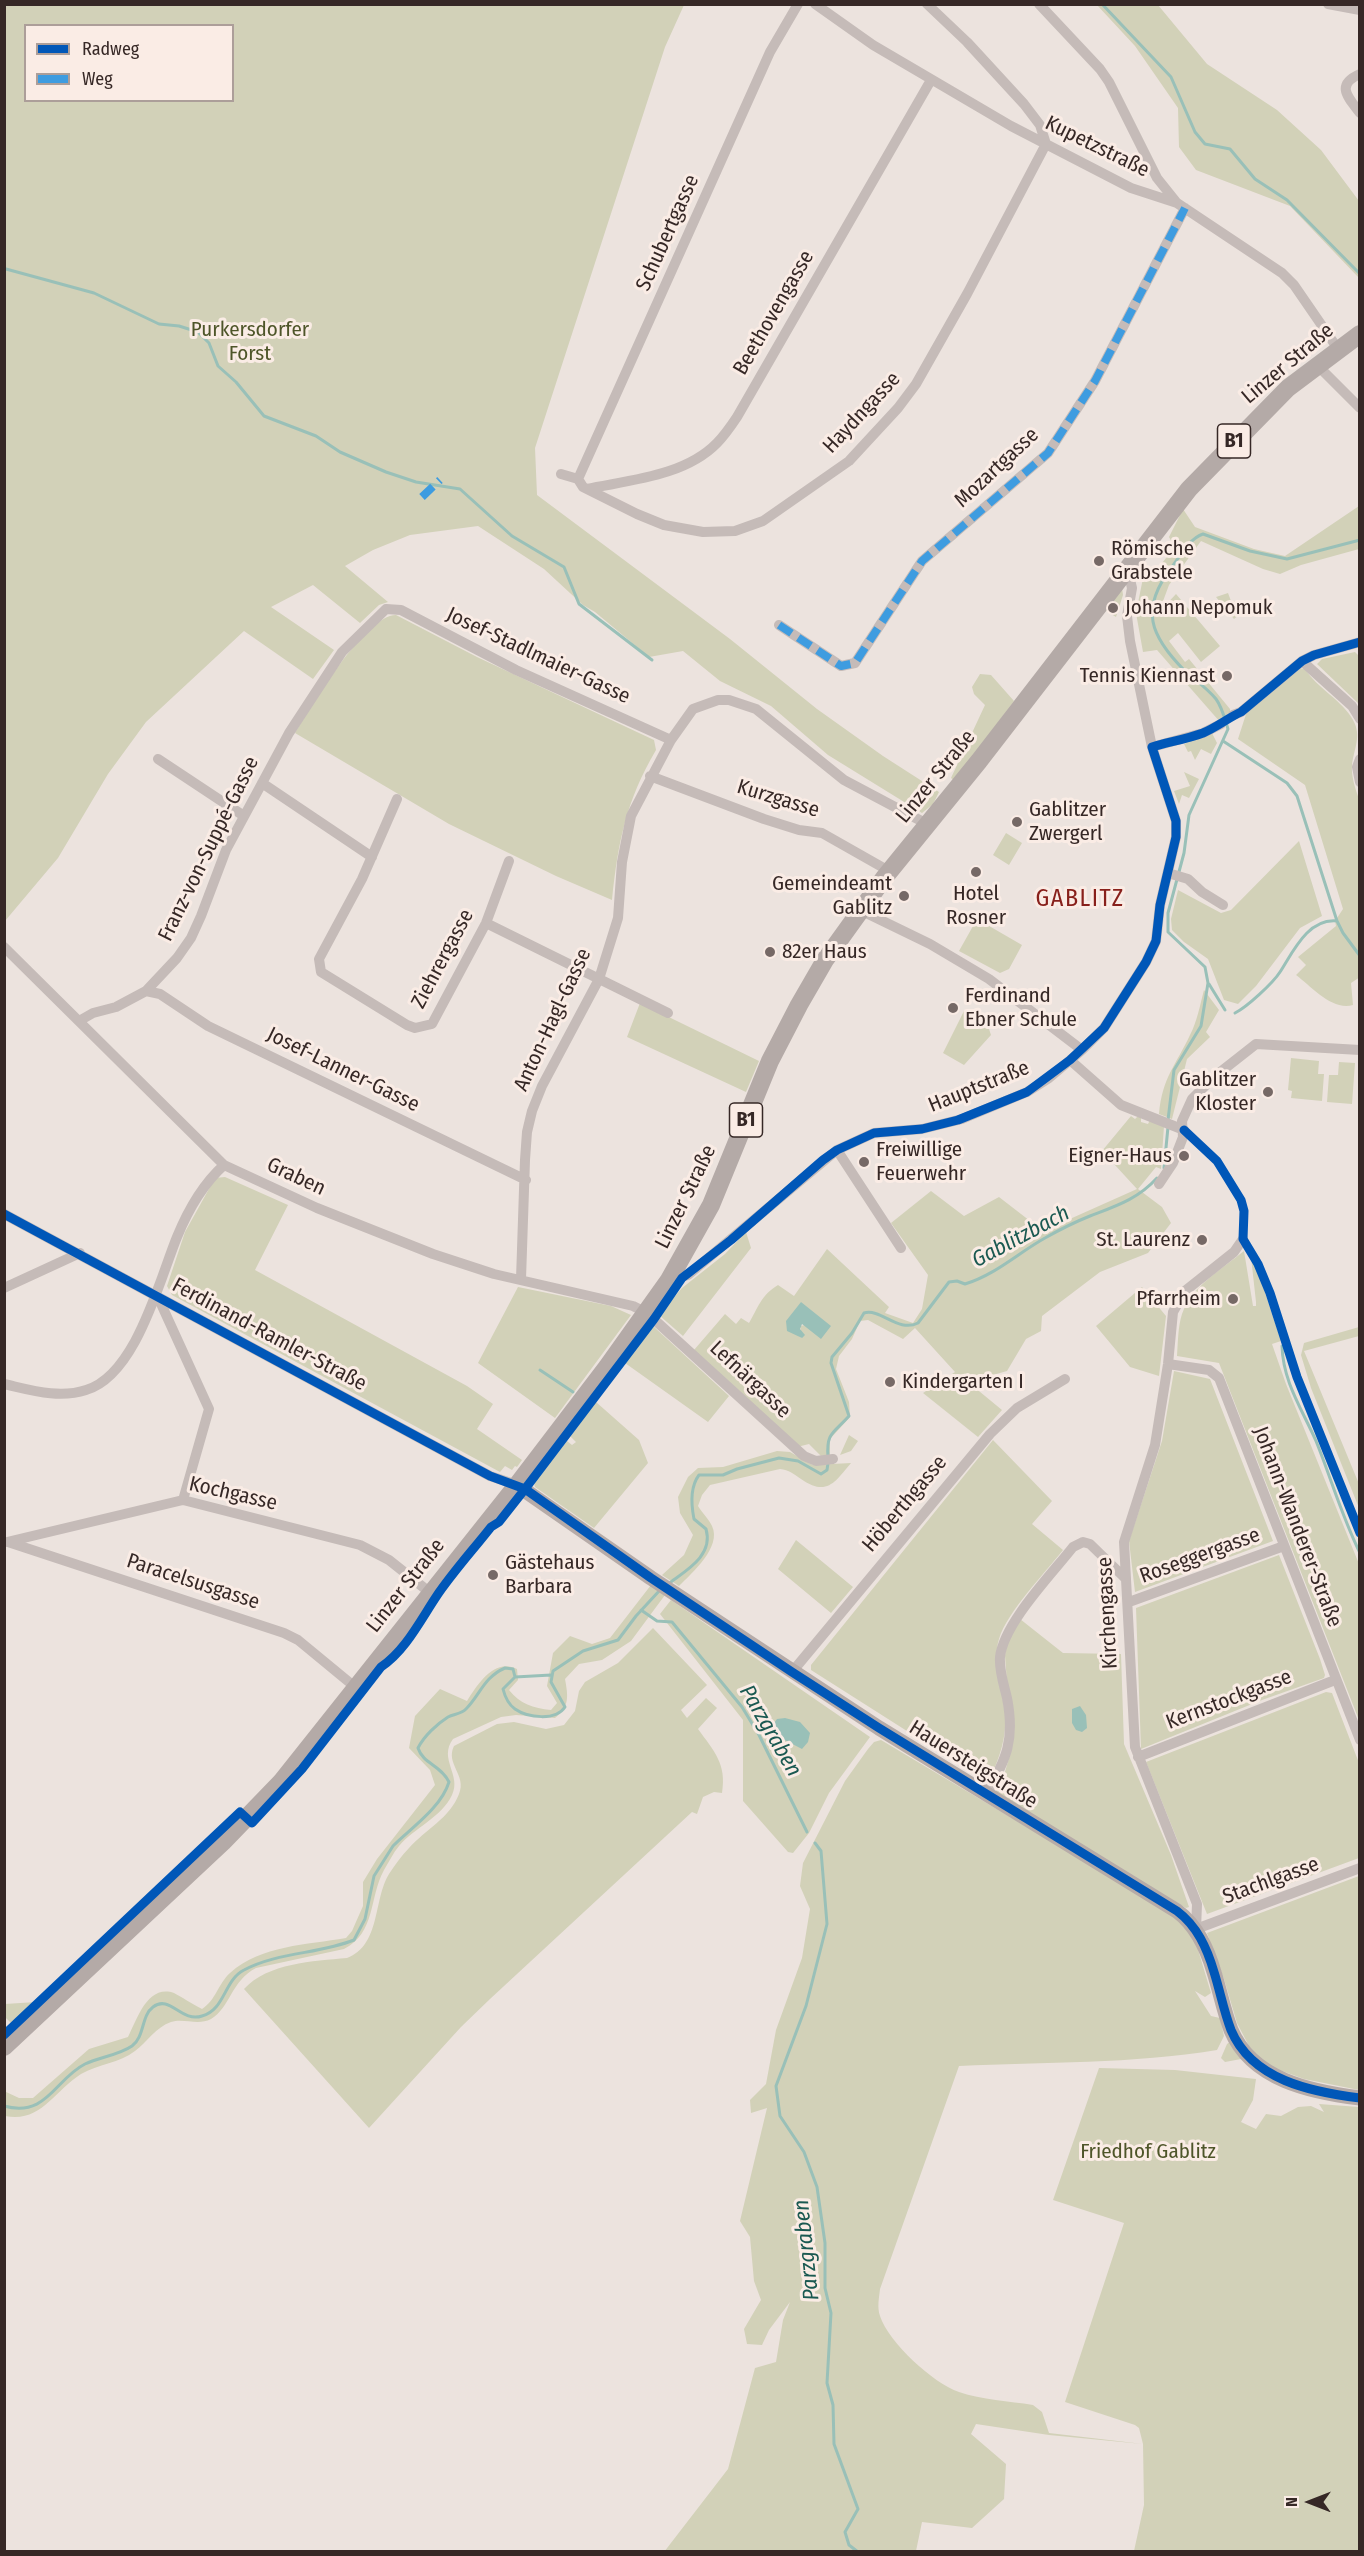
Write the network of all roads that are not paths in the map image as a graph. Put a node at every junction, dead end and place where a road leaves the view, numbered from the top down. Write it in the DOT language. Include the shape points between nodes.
graph roads {
  1 [pos="798,4"];
  2 [pos="815,4"];
  3 [pos="927,4"];
  4 [pos="1039,4"];
  5 [pos="1328,4"];
  6 [pos="1359,10"];
  7 [pos="1359,74"];
  8 [pos="931,80"];
  9 [pos="1359,113"];
  10 [pos="1046,144"];
  11 [pos="1181,205"];
  12 [pos="1359,334"];
  13 [pos="1338,349"];
  14 [pos="1317,365"];
  15 [pos="1359,408"];
  16 [pos="561,474"];
  17 [pos="578,479"];
  18 [pos="587,489"];
  19 [pos="1127,567"];
  20 [pos="390,608"];
  21 [pos="779,625"];
  22 [pos="1359,642"];
  23 [pos="1302,661"];
  24 [pos="1233,715"];
  25 [pos="1359,719"];
  26 [pos="1221,724"];
  27 [pos="670,740"];
  28 [pos="1152,747"];
  29 [pos="158,759"];
  30 [pos="1359,759"];
  31 [pos="650,776"];
  32 [pos="1359,782"];
  33 [pos="262,783"];
  34 [pos="397,798"];
  35 [pos="244,816"];
  36 [pos="927,824"];
  37 [pos="372,857"];
  38 [pos="509,861"];
  39 [pos="889,871"];
  40 [pos="1175,875"];
  41 [pos="1223,905"];
  42 [pos="860,910"];
  43 [pos="486,923"];
  44 [pos="4,947"];
  45 [pos="599,979"];
  46 [pos="146,991"];
  47 [pos="668,1013"];
  48 [pos="79,1020"];
  49 [pos="1082,1050"];
  50 [pos="1359,1050"];
  51 [pos="1071,1060"];
  52 [pos="1181,1129"];
  53 [pos="837,1150"];
  54 [pos="224,1165"];
  55 [pos="526,1180"];
  56 [pos="1159,1184"];
  57 [pos="4,1214"];
  58 [pos="1243,1239"];
  59 [pos="901,1248"];
  60 [pos="80,1253"];
  61 [pos="521,1279"];
  62 [pos="669,1280"];
  63 [pos="4,1288"];
  64 [pos="157,1295"];
  65 [pos="647,1313"];
  66 [pos="1168,1364"];
  67 [pos="1065,1379"];
  68 [pos="4,1384"];
  69 [pos="828,1460"];
  70 [pos="517,1485"];
  71 [pos="183,1500"];
  72 [pos="5,1544"];
  73 [pos="1284,1546"];
  74 [pos="1126,1579"];
  75 [pos="433,1595"];
  76 [pos="1129,1602"];
  77 [pos="792,1672"];
  78 [pos="1335,1680"];
  79 [pos="355,1687"];
  80 [pos="1359,1740"];
  81 [pos="1138,1757"];
  82 [pos="986,1794"];
  83 [pos="1359,1869"];
  84 [pos="1196,1929"];
  85 [pos="4,2047"];
  86 [pos="1359,2098"];
  1 -- 17 [label="street, Schubertgasse" via="770,52"];
  2 -- 8 [label="street, Kupetzstraße"];
  3 -- 10 [label="street" via="1024,104 1040,125"];
  4 -- 11 [label="street" via="1100,69 1157,178"];
  5 -- 6 [label="street"];
  7 -- 9 [label="street" via="1346,85"];
  8 -- 10 [label="street, Kupetzstraße"];
  8 -- 18 [label="street, Beethovengasse" via="722,437 706,452 677,468"];
  10 -- 11 [label="street, Kupetzstraße" via="1131,188"];
  10 -- 18 [label="street, Haydngasse" via="916,384 849,460 763,520 735,531 704,532 664,525"];
  11 -- 13 [label="street, Kupetzstraße" via="1282,273"];
  11 -- 21 [label="street, Mozartgasse" via="1095,381 1048,453 922,561 855,663 841,666"];
  12 -- 13 [label="main road, Linzer Straße / B1"];
  13 -- 14 [label="main road, Linzer Straße / B1"];
  14 -- 15 [label="street"];
  14 -- 19 [label="main road, Linzer Straße / B1" via="1218,456"];
  16 -- 17 [label="street"];
  17 -- 18 [label="street, Haydngasse"];
  19 -- 28 [label="street, Hauptstraße" via="1132,588 1127,626"];
  19 -- 36 [label="main road, Linzer Straße / B1"];
  20 -- 27 [label="street, Josef-Stadlmaier-Gasse"];
  20 -- 33 [label="street, Franz-von-Suppé-Gasse" via="379,614 342,652 289,733"];
  22 -- 23 [label="street"];
  23 -- 24 [label="street"];
  23 -- 25 [label="street" via="1352,706"];
  26 -- 28 [label="street"];
  27 -- 31 [label="street, Anton-Hagl-Gasse"];
  27 -- 36 [label="street, Anton-Hagl-Gasse" via="693,709 729,700 756,710 844,780"];
  28 -- 40 [label="street, Hauptstraße" via="1176,821"];
  29 -- 35 [label="street"];
  30 -- 32 [label="street"];
  31 -- 39 [label="street, Kurzgasse" via="764,819 822,833"];
  31 -- 45 [label="street, Anton-Hagl-Gasse" via="631,816 622,862 618,918"];
  33 -- 35 [label="street, Franz-von-Suppé-Gasse"];
  33 -- 37 [label="street"];
  34 -- 37 [label="street"];
  35 -- 46 [label="street, Franz-von-Suppé-Gasse" via="191,938"];
  36 -- 39 [label="main road, Linzer Straße / B1"];
  37 -- 43 [label="street, Ziehrergasse" via="319,959 321,972 415,1028 432,1024"];
  38 -- 43 [label="street, Ziehrergasse"];
  39 -- 42 [label="main road, Linzer Straße / B1"];
  40 -- 41 [label="street"];
  40 -- 49 [label="street, Hauptstraße" via="1154,946 1107,1023"];
  42 -- 49 [label="street" via="997,984"];
  42 -- 62 [label="main road, Linzer Straße / B1" via="794,1014 770,1061 711,1205"];
  43 -- 45 [label="street"];
  44 -- 48 [label="street, Graben"];
  45 -- 47 [label="street"];
  45 -- 55 [label="street, Anton-Hagl-Gasse" via="532,1111 527,1132"];
  46 -- 48 [label="street, Franz-von-Suppé-Gasse"];
  46 -- 55 [label="street, Josef-Lanner-Gasse" via="160,994 208,1026"];
  48 -- 54 [label="street, Graben"];
  49 -- 51 [label="street, Hauptstraße"];
  50 -- 52 [label="street" via="1256,1044 1192,1099"];
  51 -- 52 [label="street" via="1121,1105"];
  51 -- 53 [label="street, Hauptstraße" via="1027,1092 962,1119 922,1129 874,1133"];
  52 -- 56 [label="street" via="1173,1163"];
  53 -- 59 [label="street"];
  53 -- 62 [label="street, Hauptstraße" via="687,1275"];
  54 -- 61 [label="street, Graben" via="317,1208 433,1254"];
  54 -- 64 [label="street" via="209,1178 188,1214"];
  55 -- 61 [label="street, Anton-Hagl-Gasse"];
  57 -- 60 [label="street, Ferdinand-Ramler-Straße"];
  58 -- 66 [label="street, Kirchengasse" via="1234,1252 1185,1291 1173,1312"];
  60 -- 63 [label="street"];
  60 -- 64 [label="street, Ferdinand-Ramler-Straße"];
  61 -- 65 [label="street, Graben" via="633,1306"];
  62 -- 65 [label="main road, Linzer Straße / B1"];
  64 -- 68 [label="street" via="119,1368 102,1382 86,1390 54,1394"];
  64 -- 70 [label="street, Ferdinand-Ramler-Straße" via="490,1476"];
  64 -- 71 [label="street" via="209,1409"];
  65 -- 69 [label="street, Lefnärgasse" via="804,1456"];
  65 -- 70 [label="main road, Linzer Straße / B1"];
  66 -- 73 [label="street, Johann-Wanderer-Straße" via="1209,1371 1219,1378"];
  66 -- 74 [label="street, Kirchengasse" via="1155,1445 1125,1534"];
  67 -- 77 [label="street, Höberthgasse" via="1017,1408 990,1434"];
  70 -- 75 [label="main road, Linzer Straße / B1"];
  70 -- 77 [label="street, Hauersteigstraße"];
  71 -- 72 [label="street, Kochgasse"];
  71 -- 75 [label="street, Kochgasse" via="360,1545 389,1560"];
  72 -- 79 [label="street, Paracelsusgasse" via="285,1633"];
  73 -- 76 [label="street, Roseggergasse"];
  73 -- 78 [label="street, Johann-Wanderer-Straße"];
  74 -- 76 [label="street, Kirchengasse"];
  74 -- 82 [label="street" via="1090,1544 1083,1542 1073,1547 1005,1636 1000,1658 1011,1720 1010,1744"];
  75 -- 79 [label="main road, Linzer Straße / B1"];
  76 -- 81 [label="street, Kirchengasse"];
  77 -- 82 [label="street, Hauersteigstraße"];
  78 -- 80 [label="street, Johann-Wanderer-Straße"];
  78 -- 81 [label="street, Kernstockgasse"];
  79 -- 85 [label="main road, Linzer Straße / B1" via="247,1819"];
  81 -- 84 [label="street, Kirchengasse" via="1197,1904"];
  82 -- 84 [label="street, Hauersteigstraße" via="1177,1911"];
  83 -- 84 [label="street, Stachlgasse"];
  84 -- 86 [label="street, Hauersteigstraße" via="1211,1961 1231,2030 1254,2063 1296,2084"];
}
